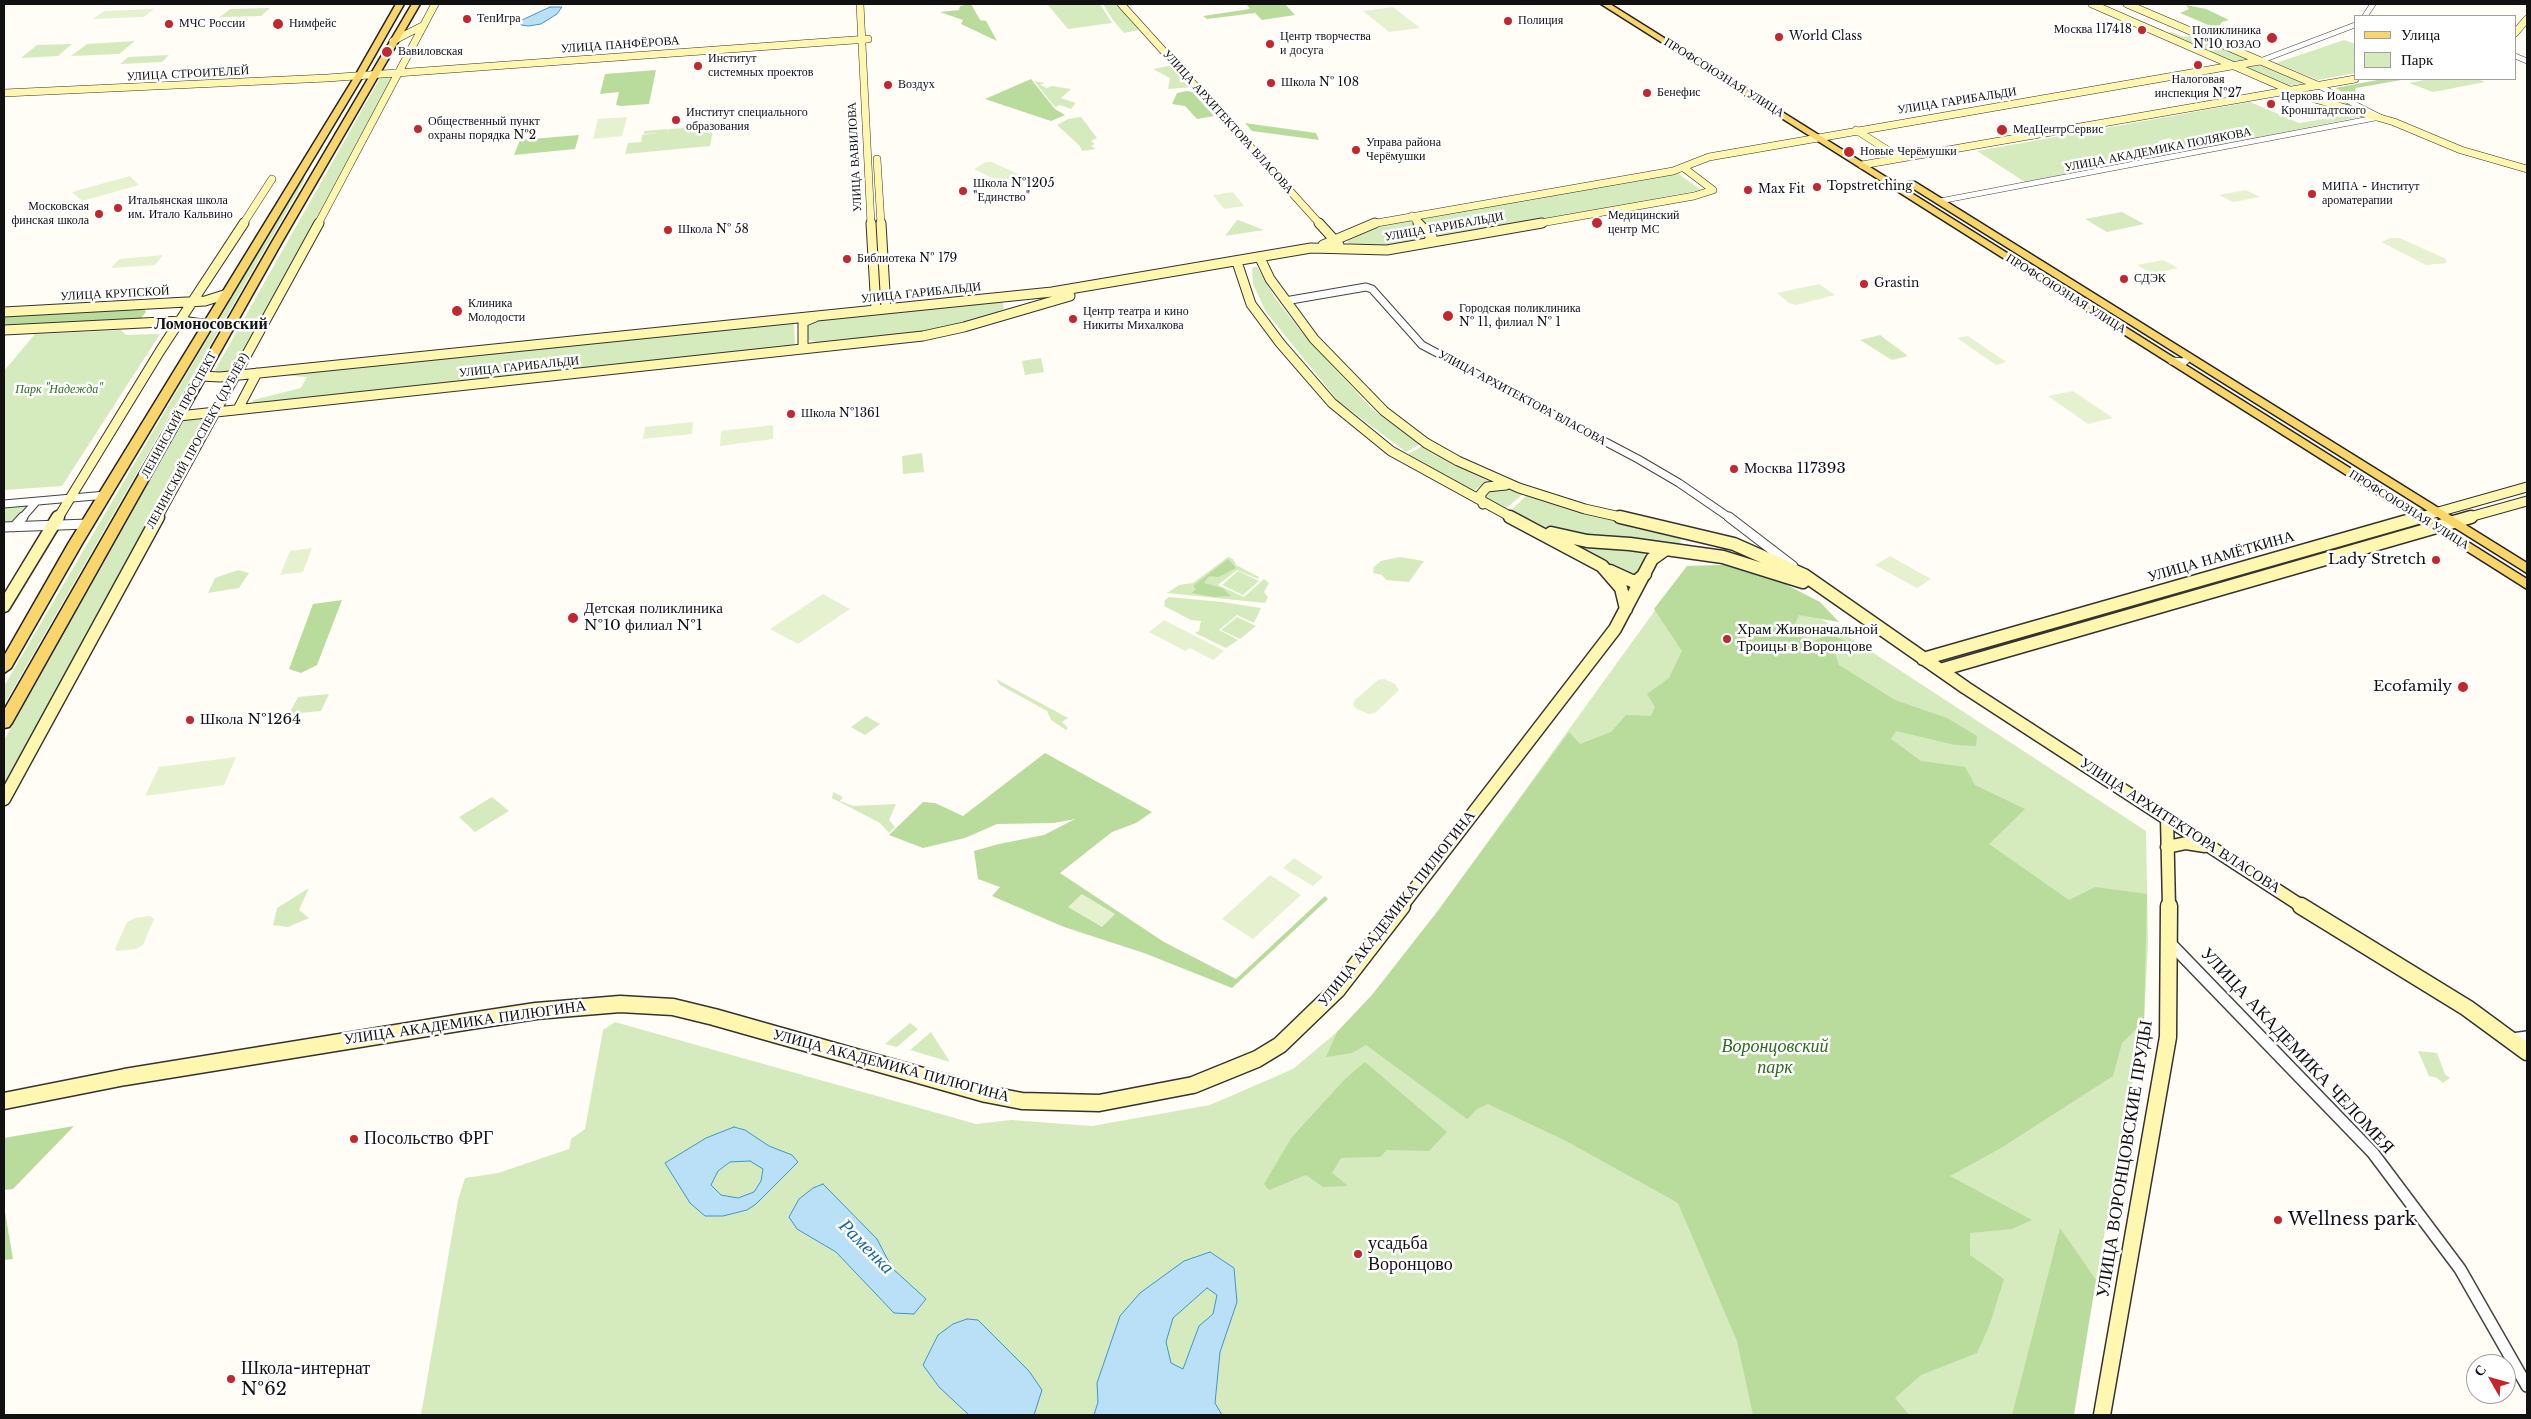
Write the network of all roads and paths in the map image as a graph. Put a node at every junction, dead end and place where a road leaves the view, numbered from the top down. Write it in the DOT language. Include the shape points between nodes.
graph roads {
  1 [pos="400,4"];
  2 [pos="416,4"];
  3 [pos="435,4"];
  4 [pos="860,4"];
  5 [pos="865,4"];
  6 [pos="1121,4"];
  7 [pos="1605,4"];
  8 [pos="1615,4"];
  9 [pos="2092,4"];
  10 [pos="2127,4"];
  11 [pos="2373,4"];
  12 [pos="2366,15"];
  13 [pos="2527,18"];
  14 [pos="424,25"];
  15 [pos="2354,25"];
  16 [pos="2516,32"];
  17 [pos="865,39"];
  18 [pos="393,42"];
  19 [pos="2260,61"];
  20 [pos="2236,66"];
  21 [pos="400,73"];
  22 [pos="374,75"];
  23 [pos="359,76"];
  24 [pos="2354,79"];
  25 [pos="2317,85"];
  26 [pos="2290,90"];
  27 [pos="4,93"];
  28 [pos="2379,118"];
  29 [pos="1856,130"];
  30 [pos="1828,135"];
  31 [pos="1818,137"];
  32 [pos="1900,158"];
  33 [pos="1875,162"];
  34 [pos="1862,165"];
  35 [pos="1684,168"];
  36 [pos="2527,168"];
  37 [pos="1889,171"];
  38 [pos="272,179"];
  39 [pos="1904,179"];
  40 [pos="1940,201"];
  41 [pos="1412,216"];
  42 [pos="1373,223"];
  43 [pos="1323,226"];
  44 [pos="1352,232"];
  45 [pos="1333,240"];
  46 [pos="1427,243"];
  47 [pos="1311,248"];
  48 [pos="1343,248"];
  49 [pos="1355,249"];
  50 [pos="1260,258"];
  51 [pos="1237,262"];
  52 [pos="1113,284"];
  53 [pos="227,294"];
  54 [pos="997,298"];
  55 [pos="1285,301"];
  56 [pos="194,302"];
  57 [pos="886,309"];
  58 [pos="876,310"];
  59 [pos="4,312"];
  60 [pos="817,316"];
  61 [pos="992,318"];
  62 [pos="182,321"];
  63 [pos="209,325"];
  64 [pos="4,330"];
  65 [pos="803,349"];
  66 [pos="2189,357"];
  67 [pos="2172,361"];
  68 [pos="2207,369"];
  69 [pos="257,373"];
  70 [pos="2190,373"];
  71 [pos="234,375"];
  72 [pos="201,376"];
  73 [pos="238,409"];
  74 [pos="214,412"];
  75 [pos="179,416"];
  76 [pos="1518,488"];
  77 [pos="2527,488"];
  78 [pos="106,495"];
  79 [pos="69,499"];
  80 [pos="2527,500"];
  81 [pos="36,502"];
  82 [pos="4,504"];
  83 [pos="1483,504"];
  84 [pos="2436,513"];
  85 [pos="2420,517"];
  86 [pos="2453,523"];
  87 [pos="54,524"];
  88 [pos="88,524"];
  89 [pos="4,527"];
  90 [pos="14,527"];
  91 [pos="1533,528"];
  92 [pos="2437,528"];
  93 [pos="2364,533"];
  94 [pos="1707,536"];
  95 [pos="1759,540"];
  96 [pos="2381,544"];
  97 [pos="1666,549"];
  98 [pos="1747,549"];
  99 [pos="1700,553"];
  100 [pos="1602,566"];
  101 [pos="2527,569"];
  102 [pos="1645,574"];
  103 [pos="1804,575"];
  104 [pos="2527,584"];
  105 [pos="1834,598"];
  106 [pos="4,606"];
  107 [pos="1626,609"];
  108 [pos="2068,617"];
  109 [pos="2082,630"];
  110 [pos="1923,659"];
  111 [pos="4,668"];
  112 [pos="1940,670"];
  113 [pos="4,724"];
  114 [pos="4,798"];
  115 [pos="2167,818"];
  116 [pos="2167,847"];
  117 [pos="2212,848"];
  118 [pos="2170,943"];
  119 [pos="2527,1037"];
  120 [pos="2512,1039"];
  121 [pos="2527,1052"];
  122 [pos="4,1101"];
  123 [pos="2527,1386"];
  124 [pos="2102,1415"];
  1 -- 23 [label="main road, ЛЕНИНСКИЙ ПРОСПЕКТ"];
  2 -- 18 [label="main road, ЛЕНИНСКИЙ ПРОСПЕКТ"];
  3 -- 14 [label="street, ЛЕНИНСКИЙ ПРОСПЕКТ (ДУБЛЁР)"];
  4 -- 17 [label="street, УЛИЦА ВАВИЛОВА"];
  5 -- 17 [label="street, УЛИЦА ВАВИЛОВА"];
  6 -- 43 [label="street, УЛИЦА АРХИТЕКТОРА ВЛАСОВА"];
  7 -- 31 [label="main road, ПРОФСОЮЗНАЯ УЛИЦА"];
  8 -- 30 [label="main road, ПРОФСОЮЗНАЯ УЛИЦА"];
  9 -- 20 [label="street"];
  10 -- 19 [label="street"];
  11 -- 12 [label="street"];
  13 -- 16 [label="street"];
  14 -- 18 [label="street"];
  14 -- 21 [label="street, ЛЕНИНСКИЙ ПРОСПЕКТ (ДУБЛЁР)"];
  15 -- 19 [label="street"];
  17 -- 21 [label="street, УЛИЦА ПАНФЁРОВА"];
  17 -- 57 [label="street, УЛИЦА ВАВИЛОВА"];
  17 -- 58 [label="street, УЛИЦА ВАВИЛОВА"];
  18 -- 22 [label="main road, ЛЕНИНСКИЙ ПРОСПЕКТ"];
  19 -- 20 [label="street, УЛИЦА ГАРИБАЛЬДИ"];
  19 -- 25 [label="street"];
  20 -- 26 [label="street"];
  20 -- 29 [label="street, УЛИЦА ГАРИБАЛЬДИ"];
  21 -- 22 [label="street, УЛИЦА ПАНФЁРОВА"];
  21 -- 71 [label="street, ЛЕНИНСКИЙ ПРОСПЕКТ (ДУБЛЁР)"];
  22 -- 23 [label="street, УЛИЦА СТРОИТЕЛЕЙ"];
  22 -- 72 [label="main road, ЛЕНИНСКИЙ ПРОСПЕКТ"];
  23 -- 27 [label="street, УЛИЦА СТРОИТЕЛЕЙ"];
  23 -- 53 [label="main road, ЛЕНИНСКИЙ ПРОСПЕКТ"];
  24 -- 25 [label="street"];
  25 -- 26 [label="street"];
  25 -- 28 [label="street" via="2377,113"];
  26 -- 28 [label="street"];
  26 -- 32 [label="street"];
  28 -- 36 [label="street" via="2461,150"];
  28 -- 40 [label="street, УЛИЦА АКАДЕМИКА ПОЛЯКОВА"];
  29 -- 30 [label="street, УЛИЦА ГАРИБАЛЬДИ"];
  29 -- 32 [label="street"];
  30 -- 31 [label="street, УЛИЦА ГАРИБАЛЬДИ"];
  30 -- 33 [label="main road, ПРОФСОЮЗНАЯ УЛИЦА"];
  31 -- 34 [label="main road, ПРОФСОЮЗНАЯ УЛИЦА"];
  31 -- 35 [label="street, УЛИЦА ГАРИБАЛЬДИ" via="1709,156"];
  32 -- 33 [label="street"];
  33 -- 34 [label="street"];
  33 -- 37 [label="main road, ПРОФСОЮЗНАЯ УЛИЦА"];
  34 -- 67 [label="main road, ПРОФСОЮЗНАЯ УЛИЦА"];
  35 -- 41 [label="street, УЛИЦА ГАРИБАЛЬДИ"];
  35 -- 46 [label="street, УЛИЦА ГАРИБАЛЬДИ" via="1713,190"];
  38 -- 56 [label="street"];
  39 -- 40 [label="main road, ПРОФСОЮЗНАЯ УЛИЦА"];
  40 -- 66 [label="main road, ПРОФСОЮЗНАЯ УЛИЦА"];
  41 -- 42 [label="street, УЛИЦА ГАРИБАЛЬДИ"];
  41 -- 46 [label="street" via="1432,237"];
  42 -- 43 [label="street" via="1335,229"];
  42 -- 44 [label="street, УЛИЦА ГАРИБАЛЬДИ"];
  43 -- 45 [label="street, УЛИЦА АРХИТЕКТОРА ВЛАСОВА"];
  44 -- 45 [label="street, УЛИЦА ГАРИБАЛЬДИ"];
  44 -- 49 [label="street" via="1345,241 1347,246"];
  45 -- 47 [label="street"];
  45 -- 48 [label="street, УЛИЦА АРХИТЕКТОРА ВЛАСОВА"];
  46 -- 49 [label="street, УЛИЦА ГАРИБАЛЬДИ" via="1387,250"];
  47 -- 48 [label="street, УЛИЦА ГАРИБАЛЬДИ"];
  47 -- 50 [label="street, УЛИЦА ГАРИБАЛЬДИ"];
  48 -- 49 [label="street, УЛИЦА ГАРИБАЛЬДИ"];
  50 -- 51 [label="street, УЛИЦА ГАРИБАЛЬДИ"];
  50 -- 55 [label="street"];
  51 -- 52 [label="street, УЛИЦА ГАРИБАЛЬДИ"];
  51 -- 83 [label="street" via="1251,304 1332,403 1386,448"];
  52 -- 54 [label="street, УЛИЦА ГАРИБАЛЬДИ"];
  52 -- 61 [label="street, УЛИЦА ГАРИБАЛЬДИ"];
  53 -- 56 [label="street, УЛИЦА КРУПСКОЙ"];
  53 -- 63 [label="main road, ЛЕНИНСКИЙ ПРОСПЕКТ"];
  54 -- 57 [label="street, УЛИЦА ГАРИБАЛЬДИ"];
  54 -- 61 [label="street, УЛИЦА ГАРИБАЛЬДИ" via="1008,306 1003,313"];
  55 -- 76 [label="street" via="1314,339 1384,411 1450,456"];
  55 -- 95 [label="street, УЛИЦА АРХИТЕКТОРА ВЛАСОВА" via="1366,287 1372,289 1422,345 1638,459 1719,510"];
  56 -- 59 [label="street, УЛИЦА КРУПСКОЙ"];
  56 -- 62 [label="street"];
  57 -- 58 [label="street, УЛИЦА ГАРИБАЛЬДИ"];
  58 -- 60 [label="street, УЛИЦА ГАРИБАЛЬДИ"];
  60 -- 65 [label="street" via="803,322"];
  60 -- 69 [label="street, УЛИЦА ГАРИБАЛЬДИ"];
  61 -- 65 [label="street, УЛИЦА ГАРИБАЛЬДИ" via="923,336"];
  62 -- 63 [label="street"];
  62 -- 64 [label="street"];
  62 -- 79 [label="street"];
  63 -- 78 [label="main road, ЛЕНИНСКИЙ ПРОСПЕКТ"];
  65 -- 73 [label="street, УЛИЦА ГАРИБАЛЬДИ"];
  66 -- 67 [label="street" via="2184,362"];
  66 -- 68 [label="main road, ПРОФСОЮЗНАЯ УЛИЦА"];
  67 -- 70 [label="main road, ПРОФСОЮЗНАЯ УЛИЦА"];
  68 -- 70 [label="street" via="2195,368"];
  68 -- 84 [label="main road, ПРОФСОЮЗНАЯ УЛИЦА"];
  69 -- 71 [label="street, УЛИЦА ГАРИБАЛЬДИ"];
  69 -- 73 [label="street"];
  70 -- 85 [label="main road, ПРОФСОЮЗНАЯ УЛИЦА"];
  71 -- 72 [label="street, УЛИЦА ГАРИБАЛЬДИ"];
  71 -- 74 [label="street, ЛЕНИНСКИЙ ПРОСПЕКТ (ДУБЛЁР)"];
  72 -- 75 [label="main road, ЛЕНИНСКИЙ ПРОСПЕКТ"];
  73 -- 74 [label="street, УЛИЦА ГАРИБАЛЬДИ"];
  74 -- 75 [label="street, УЛИЦА ГАРИБАЛЬДИ"];
  74 -- 114 [label="street, ЛЕНИНСКИЙ ПРОСПЕКТ (ДУБЛЁР)"];
  75 -- 113 [label="main road, ЛЕНИНСКИЙ ПРОСПЕКТ"];
  76 -- 83 [label="street" via="1487,487 1480,495"];
  76 -- 94 [label="street" via="1585,509"];
  77 -- 84 [label="street, УЛИЦА НАМЁТКИНА"];
  78 -- 79 [label="street"];
  78 -- 88 [label="main road, ЛЕНИНСКИЙ ПРОСПЕКТ"];
  79 -- 81 [label="street"];
  79 -- 87 [label="street"];
  80 -- 86 [label="street, УЛИЦА НАМЁТКИНА"];
  81 -- 82 [label="street"];
  81 -- 90 [label="street"];
  83 -- 91 [label="street"];
  84 -- 85 [label="street, УЛИЦА НАМЁТКИНА"];
  84 -- 86 [label="main road, ПРОФСОЮЗНАЯ УЛИЦА"];
  85 -- 92 [label="main road, ПРОФСОЮЗНАЯ УЛИЦА"];
  85 -- 93 [label="street, УЛИЦА НАМЁТКИНА"];
  86 -- 92 [label="street, УЛИЦА НАМЁТКИНА"];
  86 -- 101 [label="main road, ПРОФСОЮЗНАЯ УЛИЦА"];
  87 -- 88 [label="street"];
  87 -- 90 [label="street"];
  87 -- 106 [label="street"];
  88 -- 111 [label="main road, ЛЕНИНСКИЙ ПРОСПЕКТ"];
  89 -- 90 [label="street"];
  91 -- 97 [label="street" via="1587,540"];
  91 -- 100 [label="street"];
  92 -- 96 [label="street, УЛИЦА НАМЁТКИНА"];
  92 -- 104 [label="main road, ПРОФСОЮЗНАЯ УЛИЦА"];
  93 -- 96 [label="street" via="2378,535 2383,539"];
  93 -- 108 [label="street, УЛИЦА НАМЁТКИНА"];
  94 -- 98 [label="street"];
  94 -- 99 [label="street" via="1719,546 1715,551"];
  95 -- 98 [label="street" via="1760,545"];
  95 -- 103 [label="street, УЛИЦА АРХИТЕКТОРА ВЛАСОВА"];
  96 -- 109 [label="street, УЛИЦА НАМЁТКИНА"];
  97 -- 99 [label="street"];
  97 -- 102 [label="street, УЛИЦА АКАДЕМИКА ПИЛЮГИНА" via="1652,559"];
  98 -- 103 [label="street"];
  99 -- 105 [label="street" via="1778,572"];
  100 -- 102 [label="street" via="1632,581"];
  100 -- 107 [label="street" via="1621,588"];
  102 -- 107 [label="street, УЛИЦА АКАДЕМИКА ПИЛЮГИНА"];
  103 -- 105 [label="street"];
  105 -- 110 [label="street, УЛИЦА АРХИТЕКТОРА ВЛАСОВА"];
  107 -- 122 [label="street, УЛИЦА АКАДЕМИКА ПИЛЮГИНА" via="1615,629 1327,1001 1280,1045 1257,1059 1193,1085 1152,1095 1099,1102 1022,1101 976,1092 673,1007 620,1004 536,1011 446,1024"];
  108 -- 109 [label="street" via="2065,624 2074,630"];
  108 -- 110 [label="street, УЛИЦА НАМЁТКИНА"];
  109 -- 112 [label="street, УЛИЦА НАМЁТКИНА"];
  110 -- 112 [label="street, УЛИЦА АРХИТЕКТОРА ВЛАСОВА"];
  112 -- 115 [label="street, УЛИЦА АРХИТЕКТОРА ВЛАСОВА"];
  115 -- 116 [label="street, УЛИЦА ВОРОНЦОВСКИЕ ПРУДЫ"];
  115 -- 117 [label="street, УЛИЦА АРХИТЕКТОРА ВЛАСОВА"];
  116 -- 117 [label="street" via="2186,843"];
  116 -- 118 [label="street, УЛИЦА ВОРОНЦОВСКИЕ ПРУДЫ"];
  117 -- 120 [label="street, УЛИЦА АРХИТЕКТОРА ВЛАСОВА"];
  118 -- 123 [label="street, УЛИЦА АКАДЕМИКА ЧЕЛОМЕЯ" via="2373,1153 2460,1269"];
  118 -- 124 [label="street, УЛИЦА ВОРОНЦОВСКИЕ ПРУДЫ" via="2167,1045"];
  119 -- 120 [label="street"];
  120 -- 121 [label="street, УЛИЦА АРХИТЕКТОРА ВЛАСОВА"];
}
